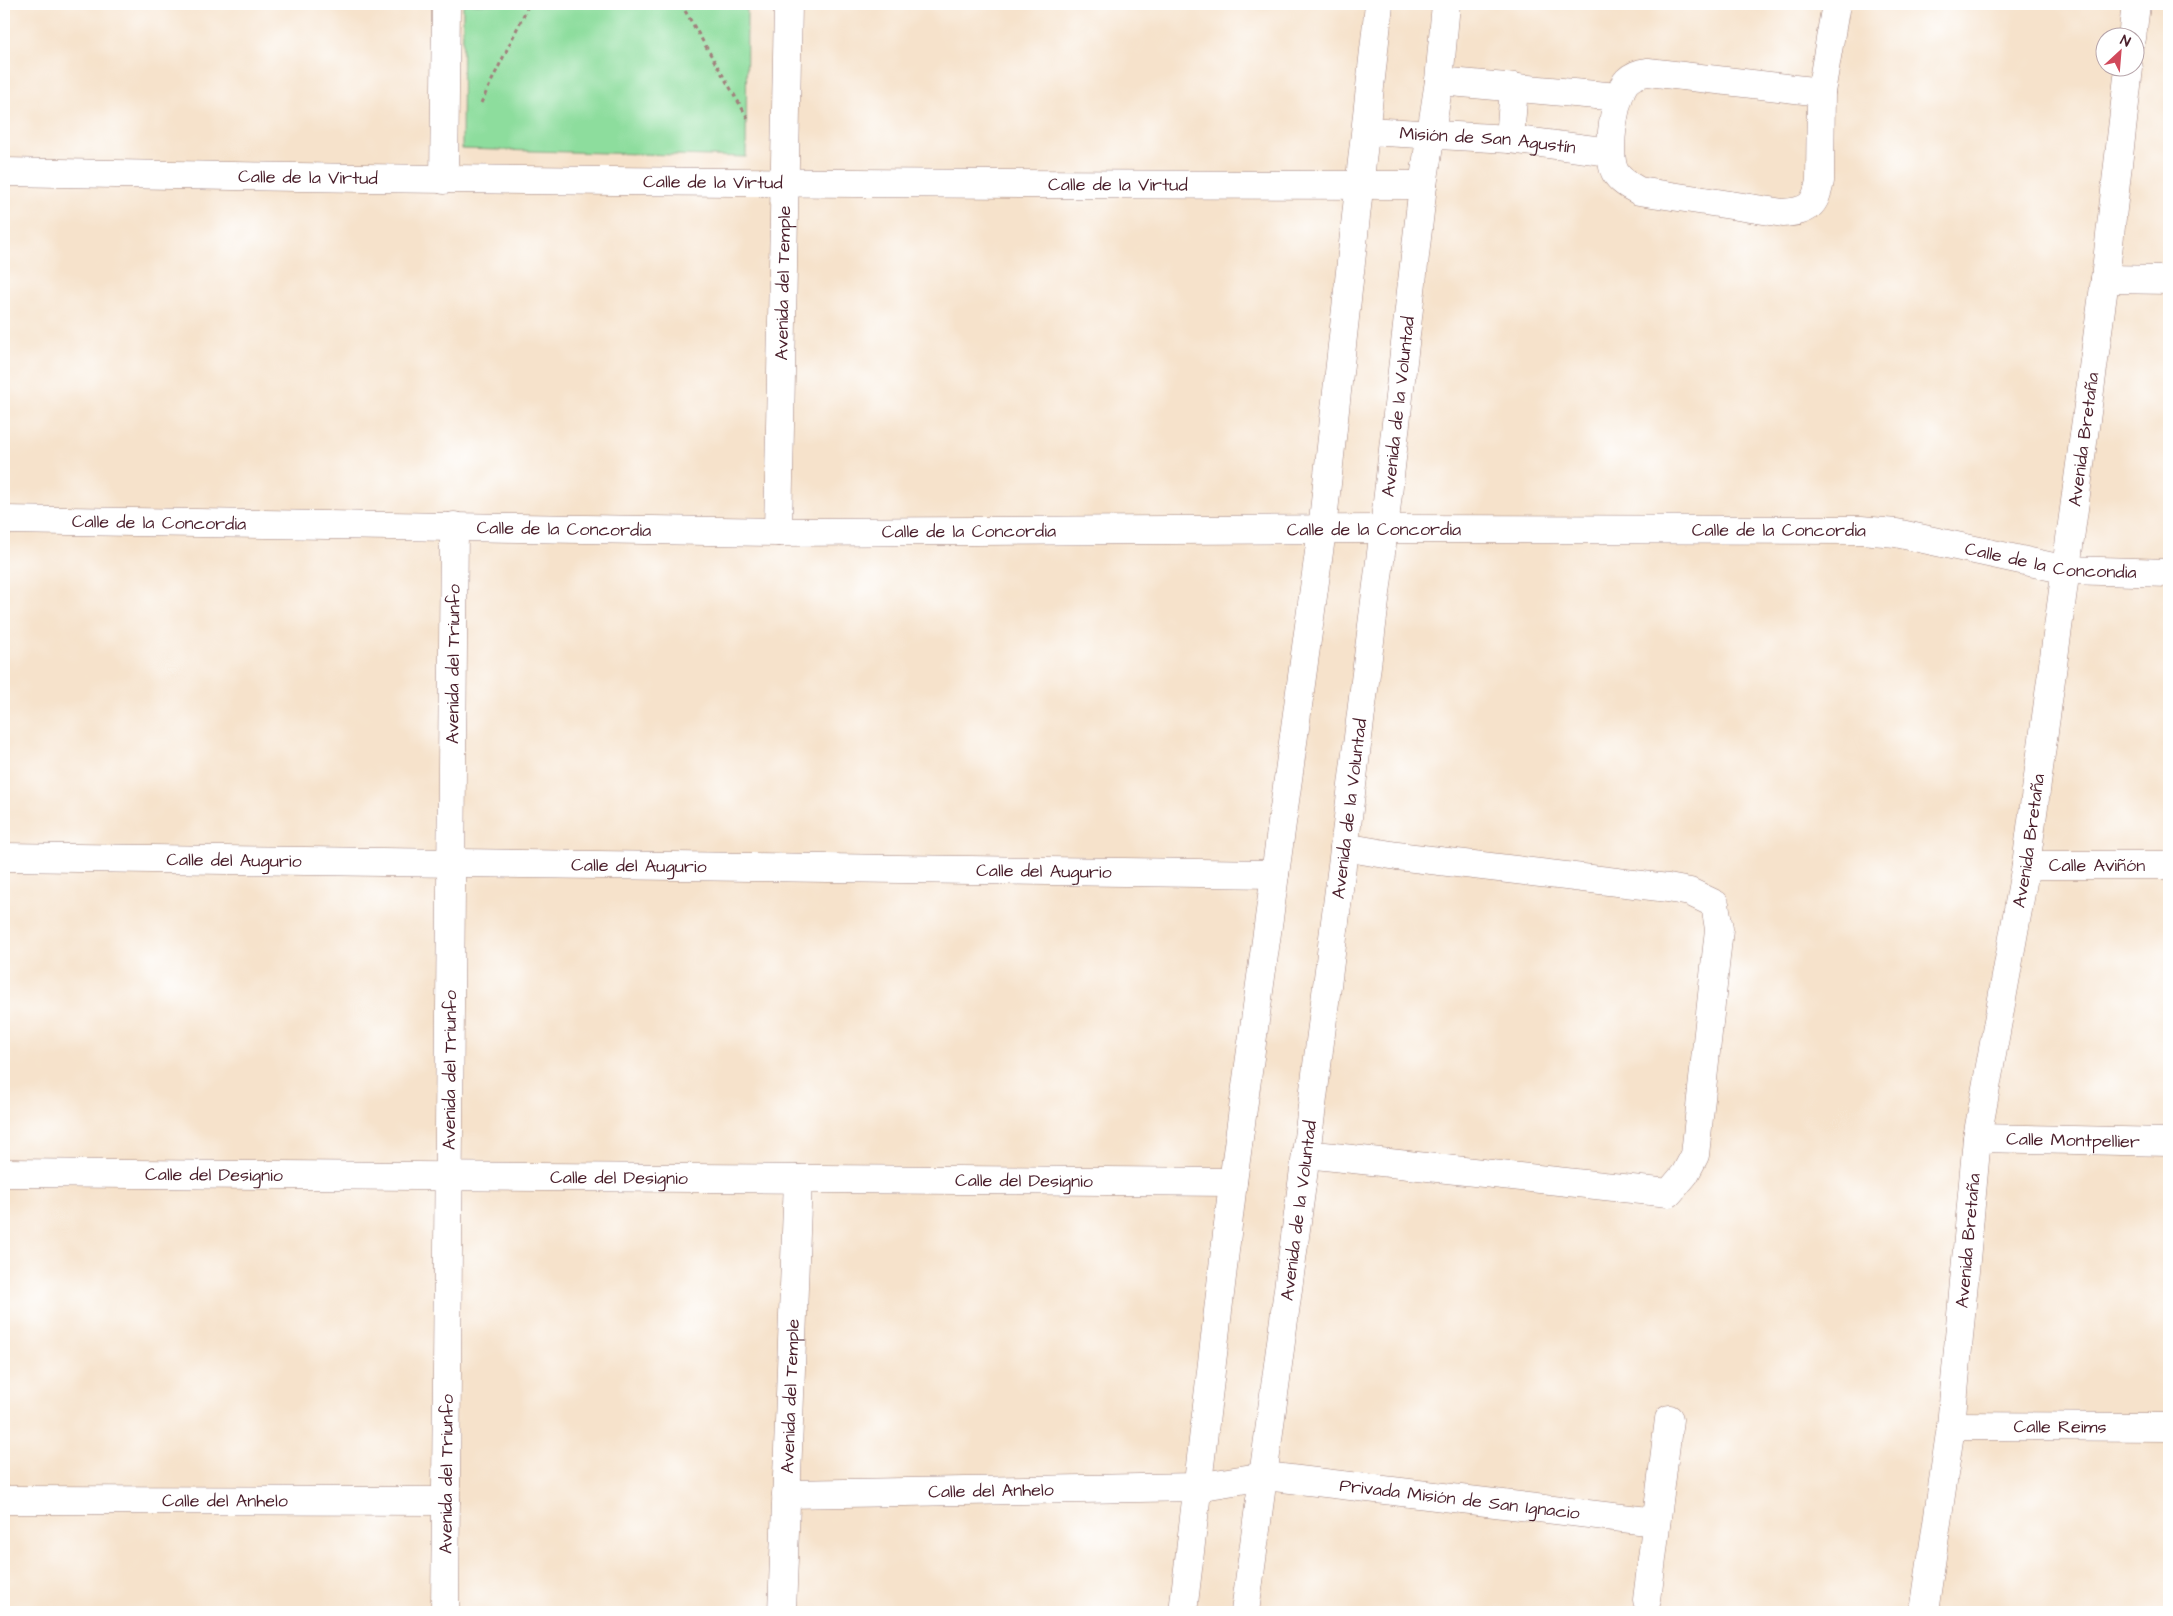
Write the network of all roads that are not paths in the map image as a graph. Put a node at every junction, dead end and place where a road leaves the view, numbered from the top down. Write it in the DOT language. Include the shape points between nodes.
graph roads {
  1 [pos="446,4"];
  2 [pos="788,4"];
  3 [pos="1379,4"];
  4 [pos="1446,4"];
  5 [pos="1836,4"];
  6 [pos="2136,4"];
  7 [pos="2133,28"];
  8 [pos="2128,78"];
  9 [pos="1439,81"];
  10 [pos="1514,88"];
  11 [pos="1821,92"];
  12 [pos="1618,97"];
  13 [pos="1366,131"];
  14 [pos="1430,133"];
  15 [pos="1510,139"];
  16 [pos="1610,152"];
  17 [pos="4,172"];
  18 [pos="444,180"];
  19 [pos="785,181"];
  20 [pos="1360,185"];
  21 [pos="1423,185"];
  22 [pos="2105,279"];
  23 [pos="2169,280"];
  24 [pos="4,520"];
  25 [pos="454,526"];
  26 [pos="1384,529"];
  27 [pos="1322,530"];
  28 [pos="778,532"];
  29 [pos="1933,543"];
  30 [pos="2066,570"];
  31 [pos="2169,573"];
  32 [pos="1344,847"];
  33 [pos="4,857"];
  34 [pos="451,863"];
  35 [pos="2026,865"];
  36 [pos="2169,865"];
  37 [pos="1275,874"];
  38 [pos="1977,1138"];
  39 [pos="2169,1142"];
  40 [pos="1306,1154"];
  41 [pos="4,1173"];
  42 [pos="448,1176"];
  43 [pos="798,1179"];
  44 [pos="1233,1182"];
  45 [pos="1669,1419"];
  46 [pos="1951,1426"];
  47 [pos="2169,1428"];
  48 [pos="1265,1476"];
  49 [pos="1197,1487"];
  50 [pos="786,1494"];
  51 [pos="4,1500"];
  52 [pos="446,1501"];
  53 [pos="1656,1522"];
  54 [pos="1647,1600"];
  55 [pos="445,1612"];
  56 [pos="782,1612"];
  57 [pos="1183,1612"];
  58 [pos="1245,1612"];
  59 [pos="1924,1612"];
  1 -- 18 [label="street"];
  2 -- 19 [label="street, Avenida del Temple"];
  3 -- 13 [label="street"];
  4 -- 9 [label="street, Avenida de la Voluntad"];
  5 -- 11 [label="street"];
  6 -- 7 [label="street"];
  8 -- 22 [label="street, Avenida Bretaña"];
  9 -- 10 [label="street"];
  9 -- 14 [label="street, Avenida de la Voluntad"];
  10 -- 12 [label="street"];
  10 -- 15 [label="street"];
  11 -- 12 [label="street" via="1648,72 1635,74"];
  11 -- 16 [label="street" via="1818,195 1810,206 1800,212 1784,213 1639,191 1624,183 1614,171"];
  12 -- 16 [label="street"];
  13 -- 14 [label="street, Misión de San Agustín"];
  13 -- 20 [label="street"];
  14 -- 15 [label="street, Misión de San Agustín"];
  14 -- 21 [label="street, Avenida de la Voluntad"];
  15 -- 16 [label="street, Misión de San Agustín"];
  17 -- 18 [label="street, Calle de la Virtud"];
  18 -- 19 [label="street, Calle de la Virtud"];
  19 -- 20 [label="street, Calle de la Virtud"];
  19 -- 28 [label="street, Avenida del Temple"];
  20 -- 21 [label="street, Calle de la Virtud"];
  20 -- 27 [label="street"];
  21 -- 26 [label="street, Avenida de la Voluntad"];
  22 -- 23 [label="street"];
  22 -- 30 [label="street, Avenida Bretaña"];
  24 -- 25 [label="street, Calle de la Concordia"];
  25 -- 28 [label="street, Calle de la Concordia"];
  25 -- 34 [label="street, Avenida del Triunfo"];
  26 -- 27 [label="street, Calle de la Concordia"];
  26 -- 29 [label="street, Calle de la Concordia" via="1861,530 1896,533"];
  26 -- 32 [label="street, Avenida de la Voluntad"];
  27 -- 28 [label="street, Calle de la Concordia"];
  27 -- 37 [label="street"];
  29 -- 30 [label="street, Calle de la Concondia"];
  30 -- 31 [label="street, Calle de la Concondia"];
  30 -- 35 [label="street, Avenida Bretaña"];
  32 -- 40 [label="street, Avenida de la Voluntad"];
  32 -- 40 [label="street" via="1668,888 1690,892 1715,904 1719,929 1695,1155 1669,1193"];
  33 -- 34 [label="street, Calle del Augurio"];
  34 -- 37 [label="street, Calle del Augurio"];
  34 -- 42 [label="street, Avenida del Triunfo"];
  35 -- 36 [label="street, Calle Aviñón"];
  35 -- 38 [label="street, Avenida Bretaña"];
  37 -- 44 [label="street"];
  38 -- 39 [label="street, Calle Montpellier"];
  38 -- 46 [label="street, Avenida Bretaña"];
  40 -- 48 [label="street, Avenida de la Voluntad"];
  41 -- 42 [label="street, Calle del Designio"];
  42 -- 43 [label="street, Calle del Designio"];
  42 -- 52 [label="street, Avenida del Triunfo"];
  43 -- 44 [label="street, Calle del Designio"];
  43 -- 50 [label="street, Avenida del Temple"];
  44 -- 49 [label="street"];
  45 -- 53 [label="street"];
  46 -- 47 [label="street, Calle Reims"];
  46 -- 59 [label="street, Avenida Bretaña"];
  48 -- 49 [label="street, Privada Misión de San Ignacio"];
  48 -- 53 [label="street, Privada Misión de San Ignacio"];
  48 -- 58 [label="street, Avenida de la Voluntad"];
  49 -- 50 [label="street, Calle del Anhelo"];
  49 -- 57 [label="street"];
  50 -- 56 [label="street, Avenida del Temple"];
  51 -- 52 [label="street, Calle del Anhelo"];
  52 -- 55 [label="street, Avenida del Triunfo"];
  53 -- 54 [label="street"];
}
